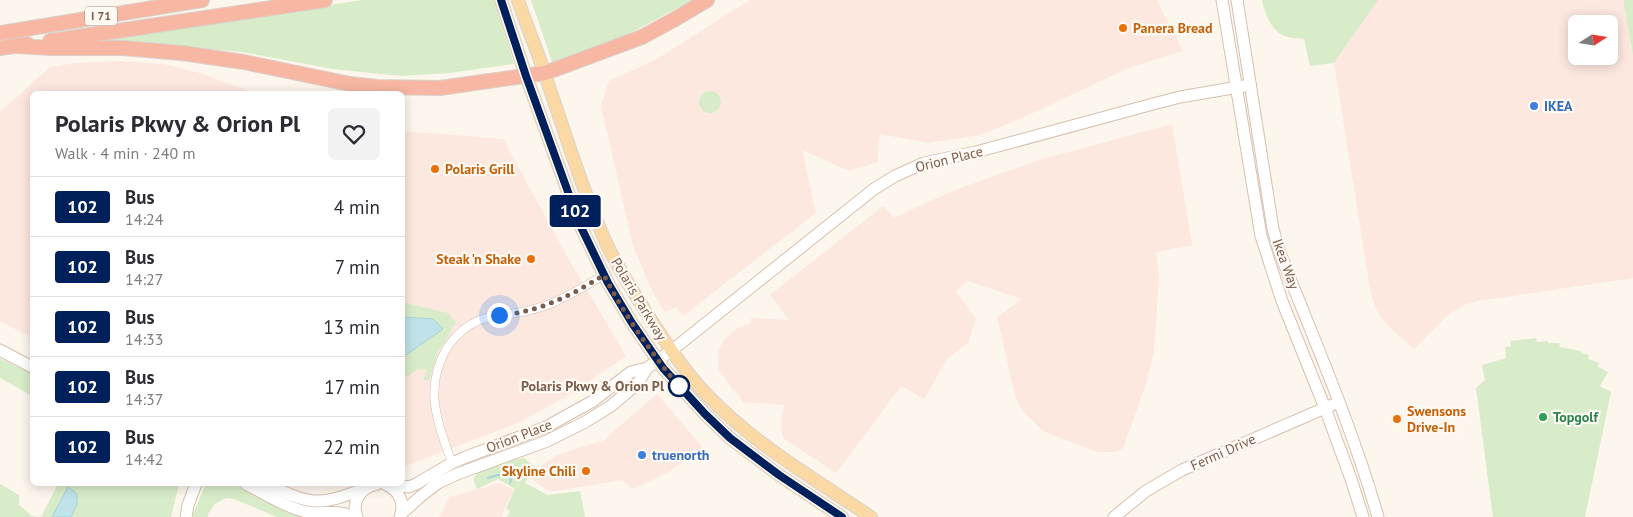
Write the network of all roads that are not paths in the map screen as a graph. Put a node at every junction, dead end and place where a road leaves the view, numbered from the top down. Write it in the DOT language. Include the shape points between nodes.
graph roads {
  1 [pos="202,0"];
  2 [pos="325,0"];
  3 [pos="501,0"];
  4 [pos="707,0"];
  5 [pos="1222,0"];
  6 [pos="1237,0"];
  7 [pos="520,6"];
  8 [pos="0,33"];
  9 [pos="17,46"];
  10 [pos="0,48"];
  11 [pos="545,73"];
  12 [pos="526,76"];
  13 [pos="1250,85"];
  14 [pos="1236,88"];
  15 [pos="604,275"];
  16 [pos="0,350"];
  17 [pos="671,351"];
  18 [pos="659,360"];
  19 [pos="30,367"];
  20 [pos="647,368"];
  21 [pos="1339,402"];
  22 [pos="1325,408"];
  23 [pos="452,463"];
  24 [pos="195,486"];
  25 [pos="250,486"];
  26 [pos="271,486"];
  27 [pos="372,486"];
  28 [pos="387,486"];
  29 [pos="399,486"];
  30 [pos="365,488"];
  31 [pos="421,496"];
  32 [pos="401,516"];
  33 [pos="186,517"];
  34 [pos="353,517"];
  35 [pos="357,517"];
  36 [pos="842,517"];
  37 [pos="871,517"];
  38 [pos="1114,517"];
  39 [pos="1363,517"];
  40 [pos="1378,517"];
  1 -- 8 [label="highway, I 71"];
  2 -- 9 [label="highway"];
  3 -- 12 [label="main road, Polaris Parkway"];
  4 -- 11 [label="highway" via="642,37"];
  5 -- 14 [label="main road, Ikea Way"];
  6 -- 13 [label="main road, Ikea Way"];
  7 -- 11 [label="main road, Polaris Parkway"];
  9 -- 10 [label="highway"];
  9 -- 12 [label="highway" via="182,53 386,88 440,88"];
  11 -- 12 [label="highway"];
  11 -- 17 [label="main road, Polaris Parkway" via="570,151 608,245"];
  12 -- 15 [label="main road, Polaris Parkway" via="580,225"];
  13 -- 14 [label="main road, Orion Place"];
  13 -- 21 [label="main road, Ikea Way" via="1280,253"];
  14 -- 17 [label="main road, Orion Place" via="1153,104 924,163 895,176 802,245"];
  14 -- 22 [label="main road, Ikea Way" via="1263,243 1282,301"];
  15 -- 18 [label="main road, Polaris Parkway"];
  15 -- 23 [label="street" via="550,304 480,320 465,328 451,342 435,377 434,398"];
  16 -- 19 [label="main road"];
  17 -- 18 [label="main road, Orion Place"];
  17 -- 37 [label="main road, Polaris Parkway" via="732,420"];
  18 -- 20 [label="main road, Orion Place"];
  18 -- 36 [label="main road, Polaris Parkway" via="682,390 730,438"];
  20 -- 23 [label="main road, Orion Place" via="632,372 593,401 546,427"];
  20 -- 31 [label="main road, Orion Place" via="638,383 611,406 585,422 546,441 457,474"];
  21 -- 22 [label="main road, Fermi Drive"];
  21 -- 40 [label="main road, Ikea Way"];
  22 -- 38 [label="main road, Fermi Drive" via="1182,470 1146,491"];
  22 -- 39 [label="main road, Ikea Way"];
  23 -- 29 [label="main road, Orion Place" via="421,482 409,487"];
  23 -- 31 [label="main road"];
  24 -- 33 [label="main road"];
  25 -- 34 [label="main road" via="302,511 342,512"];
  26 -- 30 [label="main road" via="298,498 322,502"];
  27 -- 30 [label="main road"];
  28 -- 32 [label="main road" via="400,498"];
  30 -- 35 [label="main road" via="356,499"];
  31 -- 32 [label="main road, Orion Place"];
}
